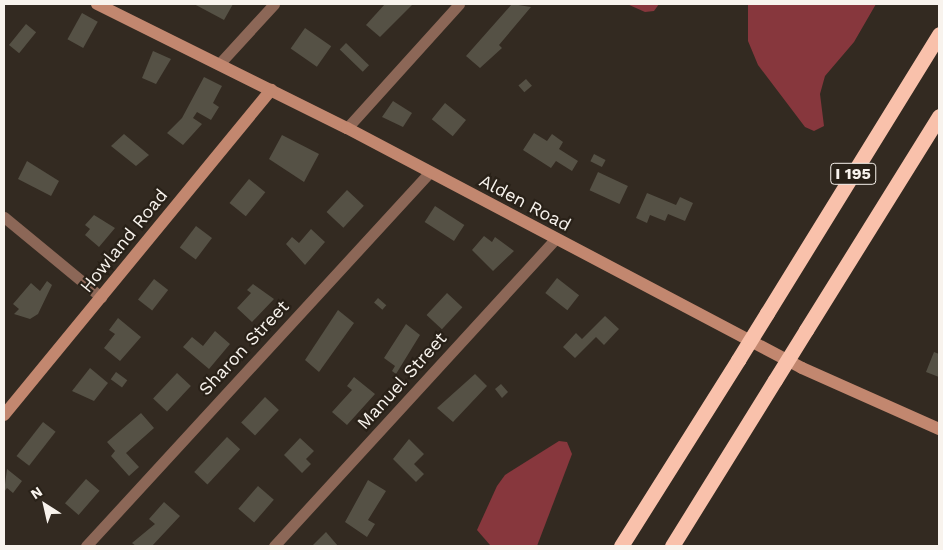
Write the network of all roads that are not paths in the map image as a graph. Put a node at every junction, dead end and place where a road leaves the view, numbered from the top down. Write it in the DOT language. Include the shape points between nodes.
graph roads {
  1 [pos="97,4"];
  2 [pos="274,4"];
  3 [pos="459,4"];
  4 [pos="939,34"];
  5 [pos="220,63"];
  6 [pos="271,90"];
  7 [pos="939,116"];
  8 [pos="346,128"];
  9 [pos="429,173"];
  10 [pos="6,223"];
  11 [pos="556,239"];
  12 [pos="101,297"];
  13 [pos="4,415"];
  14 [pos="939,429"];
  15 [pos="86,546"];
  16 [pos="274,546"];
  17 [pos="620,546"];
  18 [pos="672,546"];
  1 -- 5 [label="main road, Alden Road"];
  2 -- 5 [label="street"];
  3 -- 8 [label="street"];
  4 -- 17 [label="highway, I 195, bridge"];
  5 -- 6 [label="main road, Alden Road"];
  6 -- 8 [label="main road, Alden Road"];
  6 -- 12 [label="main road, Howland Road"];
  7 -- 18 [label="highway, I 195, bridge"];
  8 -- 9 [label="main road, Alden Road"];
  9 -- 11 [label="main road, Alden Road"];
  9 -- 15 [label="street, Sharon Street"];
  10 -- 12 [label="street"];
  11 -- 14 [label="main road, Alden Road" via="828,381"];
  11 -- 16 [label="street, Manuel Street"];
  12 -- 13 [label="main road, Howland Road"];
}
